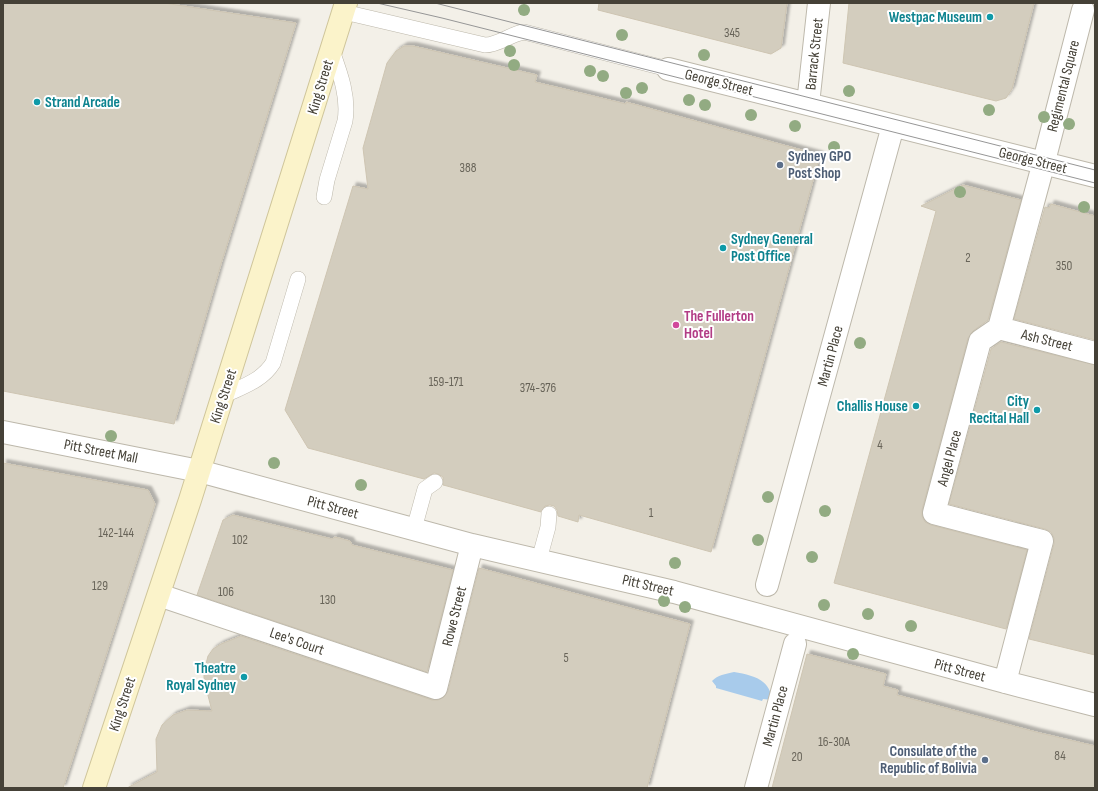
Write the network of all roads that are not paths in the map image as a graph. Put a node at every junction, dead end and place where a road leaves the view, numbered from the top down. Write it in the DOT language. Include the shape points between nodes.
graph roads {
  1 [pos="819,3"];
  2 [pos="345,7"];
  3 [pos="1087,9"];
  4 [pos="332,51"];
  5 [pos="668,69"];
  6 [pos="808,104"];
  7 [pos="893,126"];
  8 [pos="1044,163"];
  9 [pos="1095,176"];
  10 [pos="324,197"];
  11 [pos="298,279"];
  12 [pos="999,328"];
  13 [pos="1095,353"];
  14 [pos="223,396"];
  15 [pos="3,432"];
  16 [pos="199,471"];
  17 [pos="435,482"];
  18 [pos="549,514"];
  19 [pos="414,529"];
  20 [pos="472,545"];
  21 [pos="539,560"];
  22 [pos="767,585"];
  23 [pos="159,595"];
  24 [pos="795,644"];
  25 [pos="1005,682"];
  26 [pos="436,688"];
  27 [pos="1095,705"];
  28 [pos="94,788"];
  29 [pos="756,788"];
  1 -- 6 [label="street, Barrack Street"];
  2 -- 4 [label="main road, King Street"];
  2 -- 5 [label="lane, George Street" via="485,45 492,45 524,32"];
  3 -- 8 [label="street, Regimental Square"];
  4 -- 10 [label="lane" via="345,93 347,112"];
  4 -- 14 [label="main road, King Street"];
  5 -- 6 [label="street, George Street"];
  6 -- 7 [label="street, George Street"];
  7 -- 8 [label="street, George Street"];
  7 -- 22 [label="street, Martin Place"];
  8 -- 9 [label="street, George Street"];
  8 -- 12 [label="street"];
  11 -- 14 [label="lane" via="270,368 260,379"];
  12 -- 13 [label="street, Ash Street"];
  12 -- 25 [label="street, Angel Place" via="980,341 934,514 1042,541"];
  14 -- 16 [label="main road, King Street"];
  15 -- 16 [label="street, Pitt Street Mall"];
  16 -- 19 [label="street, Pitt Street"];
  16 -- 23 [label="main road, King Street"];
  17 -- 19 [label="lane" via="425,489"];
  18 -- 21 [label="lane"];
  19 -- 20 [label="street, Pitt Street"];
  20 -- 21 [label="street, Pitt Street"];
  20 -- 26 [label="street, Rowe Street"];
  21 -- 25 [label="street, Pitt Street" via="674,592"];
  23 -- 26 [label="street, Lee's Court"];
  23 -- 28 [label="main road, King Street"];
  24 -- 29 [label="street, Martin Place"];
  25 -- 27 [label="street, Pitt Street"];
}
